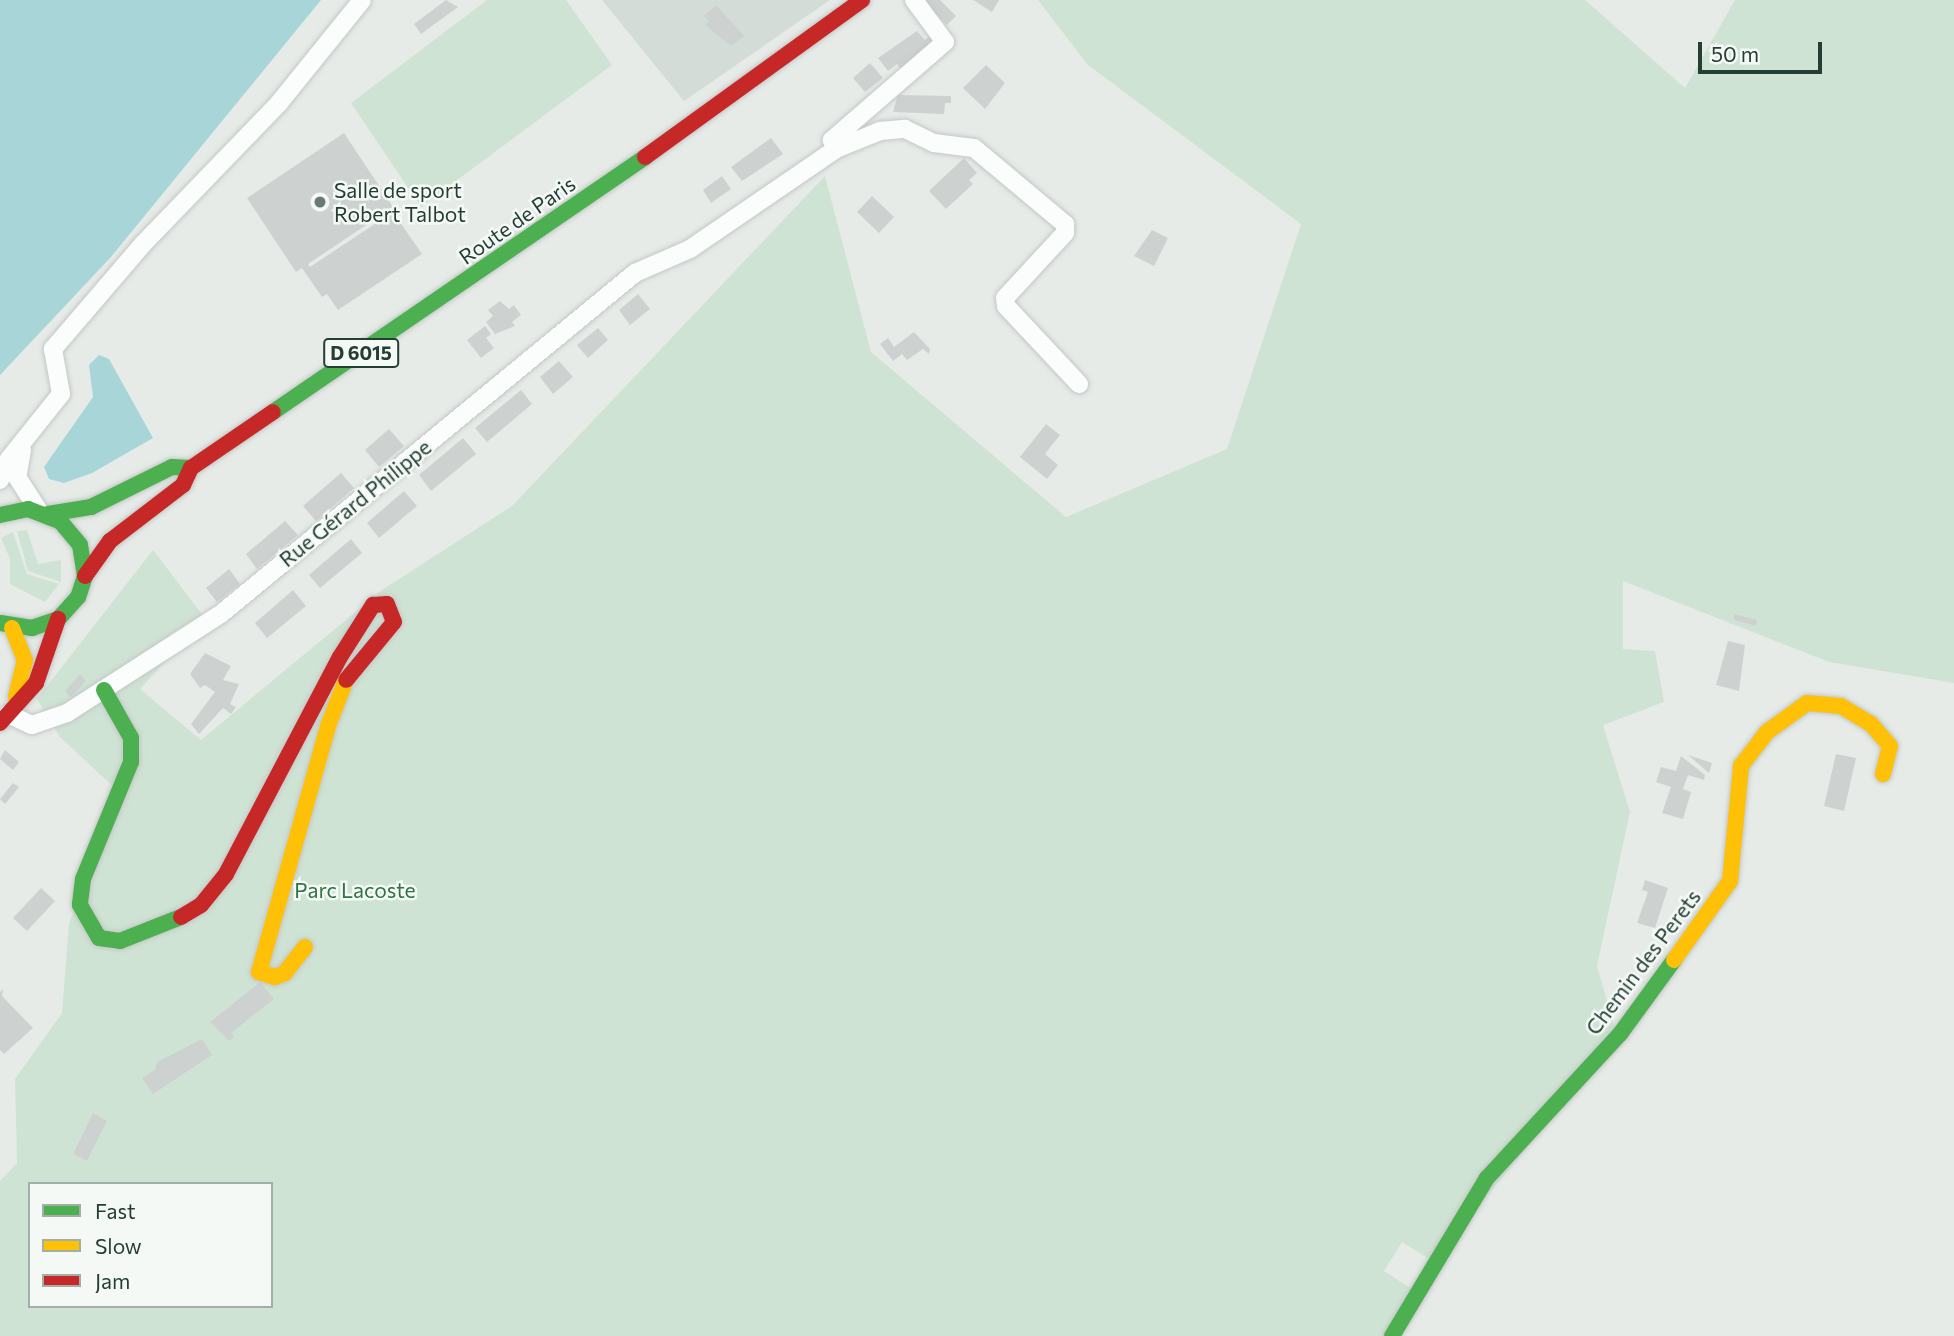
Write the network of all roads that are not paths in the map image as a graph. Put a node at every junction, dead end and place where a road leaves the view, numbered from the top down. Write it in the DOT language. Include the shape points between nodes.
graph roads {
  1 [pos="362,0"];
  2 [pos="862,0"];
  3 [pos="914,0"];
  4 [pos="836,149"];
  5 [pos="1079,384"];
  6 [pos="26,441"];
  7 [pos="191,468"];
  8 [pos="0,480"];
  9 [pos="44,512"];
  10 [pos="0,515"];
  11 [pos="85,576"];
  12 [pos="58,620"];
  13 [pos="6,625"];
  14 [pos="104,690"];
  15 [pos="4,718"];
  16 [pos="1883,774"];
  17 [pos="305,947"];
  18 [pos="1392,1336"];
  1 -- 6 [label="street" via="279,103 143,244 52,349 61,394"];
  2 -- 7 [label="street, Route de Paris / D 6015" via="751,84"];
  3 -- 4 [label="street" via="945,42 832,140"];
  4 -- 5 [label="street" via="880,131 905,129 934,143 974,148 1065,224 1065,233 1005,298 1006,306"];
  4 -- 14 [label="street, Rue Gérard Philippe" via="690,248 635,274 222,613"];
  6 -- 8 [label="street" via="9,459"];
  6 -- 9 [label="street" via="17,477"];
  7 -- 9 [label="street, Route de Paris / D 6015" via="172,467 91,507"];
  7 -- 11 [label="street, Route de Paris / D 6015" via="183,485 110,541"];
  9 -- 10 [label="street, Route de Paris" via="19,510"];
  9 -- 11 [label="street" via="71,530 80,545"];
  11 -- 12 [label="street, Route de Paris" via="78,597"];
  12 -- 13 [label="street" via="32,628"];
  12 -- 15 [label="street, Route de Paris" via="36,683"];
  13 -- 15 [label="street" via="23,650 26,669"];
  14 -- 15 [label="street, Rue Gérard Philippe" via="40,724"];
  14 -- 17 [label="street" via="131,738 131,762 83,878 80,905 99,938 120,941 164,928 201,905 226,874 340,657 373,605 387,604 394,622 347,678 328,726 259,972 275,977 285,973"];
  16 -- 18 [label="street, Chemin des Perets" via="1890,746 1871,724 1841,706 1807,704 1767,732 1741,766 1730,881 1620,1034 1487,1178"];
}
